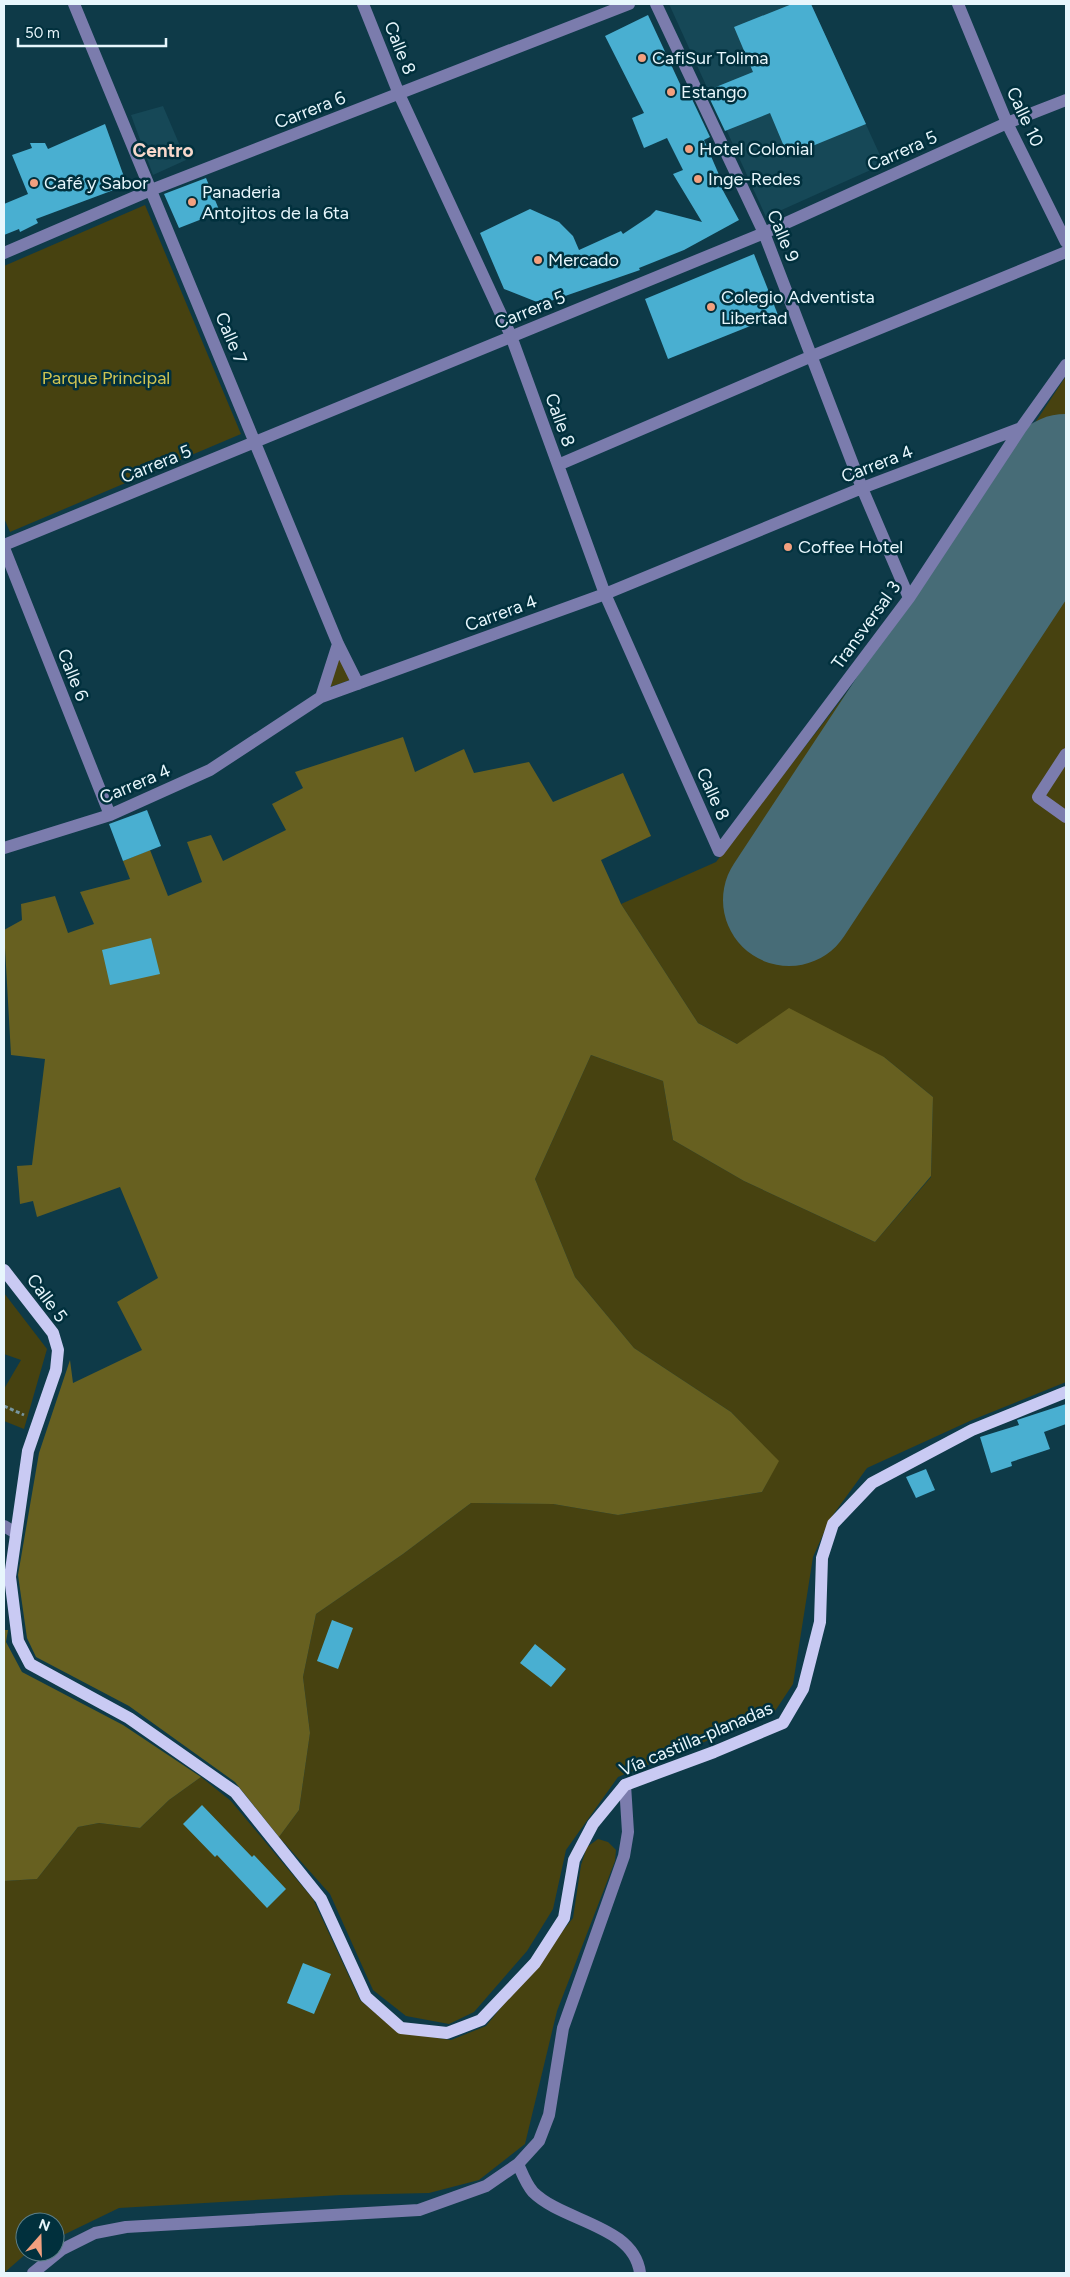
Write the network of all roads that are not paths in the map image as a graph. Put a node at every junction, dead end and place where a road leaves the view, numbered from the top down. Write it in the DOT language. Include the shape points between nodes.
graph roads {
  1 [pos="74,4"];
  2 [pos="363,4"];
  3 [pos="629,4"];
  4 [pos="656,4"];
  5 [pos="958,4"];
  6 [pos="400,94"];
  7 [pos="1066,100"];
  8 [pos="1007,123"];
  9 [pos="151,190"];
  10 [pos="764,233"];
  11 [pos="1066,242"];
  12 [pos="4,252"];
  13 [pos="1066,252"];
  14 [pos="511,336"];
  15 [pos="812,356"];
  16 [pos="1066,365"];
  17 [pos="1021,428"];
  18 [pos="256,443"];
  19 [pos="558,465"];
  20 [pos="862,488"];
  21 [pos="4,546"];
  22 [pos="605,594"];
  23 [pos="909,598"];
  24 [pos="338,644"];
  25 [pos="358,684"];
  26 [pos="321,697"];
  27 [pos="1066,754"];
  28 [pos="110,815"];
  29 [pos="1066,817"];
  30 [pos="4,848"];
  31 [pos="719,851"];
  32 [pos="4,1270"];
  33 [pos="58,1350"];
  34 [pos="1066,1392"];
  35 [pos="4,1526"];
  36 [pos="16,1533"];
  37 [pos="625,1784"];
  38 [pos="518,2164"];
  39 [pos="32,2273"];
  40 [pos="640,2273"];
  1 -- 9 [label="street, Calle 7"];
  2 -- 6 [label="street, Calle 8"];
  3 -- 6 [label="street, Carrera 6"];
  4 -- 10 [label="street, Calle 9"];
  5 -- 8 [label="street, Calle 10"];
  6 -- 9 [label="street, Carrera 6"];
  6 -- 14 [label="street, Calle 8"];
  7 -- 8 [label="street, Carrera 5"];
  8 -- 10 [label="street, Carrera 5"];
  8 -- 11 [label="street, Calle 10"];
  9 -- 12 [label="street, Carrera 6"];
  9 -- 18 [label="street, Calle 7"];
  10 -- 14 [label="street, Carrera 5"];
  10 -- 15 [label="street, Calle 9"];
  13 -- 15 [label="street"];
  14 -- 18 [label="street, Carrera 5"];
  14 -- 19 [label="street, Calle 8"];
  15 -- 19 [label="street"];
  15 -- 20 [label="street, Calle 9"];
  16 -- 17 [label="street, Transversal 3"];
  17 -- 20 [label="street, Carrera 4"];
  17 -- 23 [label="street, Transversal 3"];
  18 -- 21 [label="street, Carrera 5"];
  18 -- 24 [label="street, Calle 7"];
  19 -- 22 [label="street, Calle 8"];
  20 -- 22 [label="street, Carrera 4"];
  20 -- 23 [label="street, Calle 9"];
  21 -- 28 [label="street, Calle 6"];
  22 -- 25 [label="street, Carrera 4"];
  22 -- 31 [label="street, Calle 8"];
  23 -- 31 [label="street, Transversal 3"];
  24 -- 25 [label="street, Calle 7"];
  24 -- 26 [label="street"];
  25 -- 26 [label="street, Carrera 4"];
  26 -- 28 [label="street, Carrera 4" via="210,770"];
  27 -- 29 [label="street" via="1038,797"];
  28 -- 30 [label="street, Carrera 4"];
  32 -- 33 [label="main road, Calle 5" via="53,1333"];
  33 -- 36 [label="main road, Vía castilla-planadas" via="56,1370 28,1451"];
  34 -- 37 [label="main road, Vía castilla-planadas" via="972,1430 872,1483 833,1524 822,1558 820,1622 803,1690 783,1724"];
  35 -- 36 [label="street"];
  36 -- 37 [label="main road, Vía castilla-planadas" via="10,1577 18,1641 30,1664 129,1718 235,1792 321,1899 366,1997 401,2028 447,2033 481,2020 535,1963 564,1918 574,1860 593,1824"];
  37 -- 38 [label="street" via="628,1832 624,1856 563,2028 549,2116 539,2141"];
  38 -- 39 [label="street" via="486,2186 419,2210 126,2226 95,2233 62,2250"];
  38 -- 40 [label="street" via="533,2191 550,2205 617,2236 638,2263"];
}
